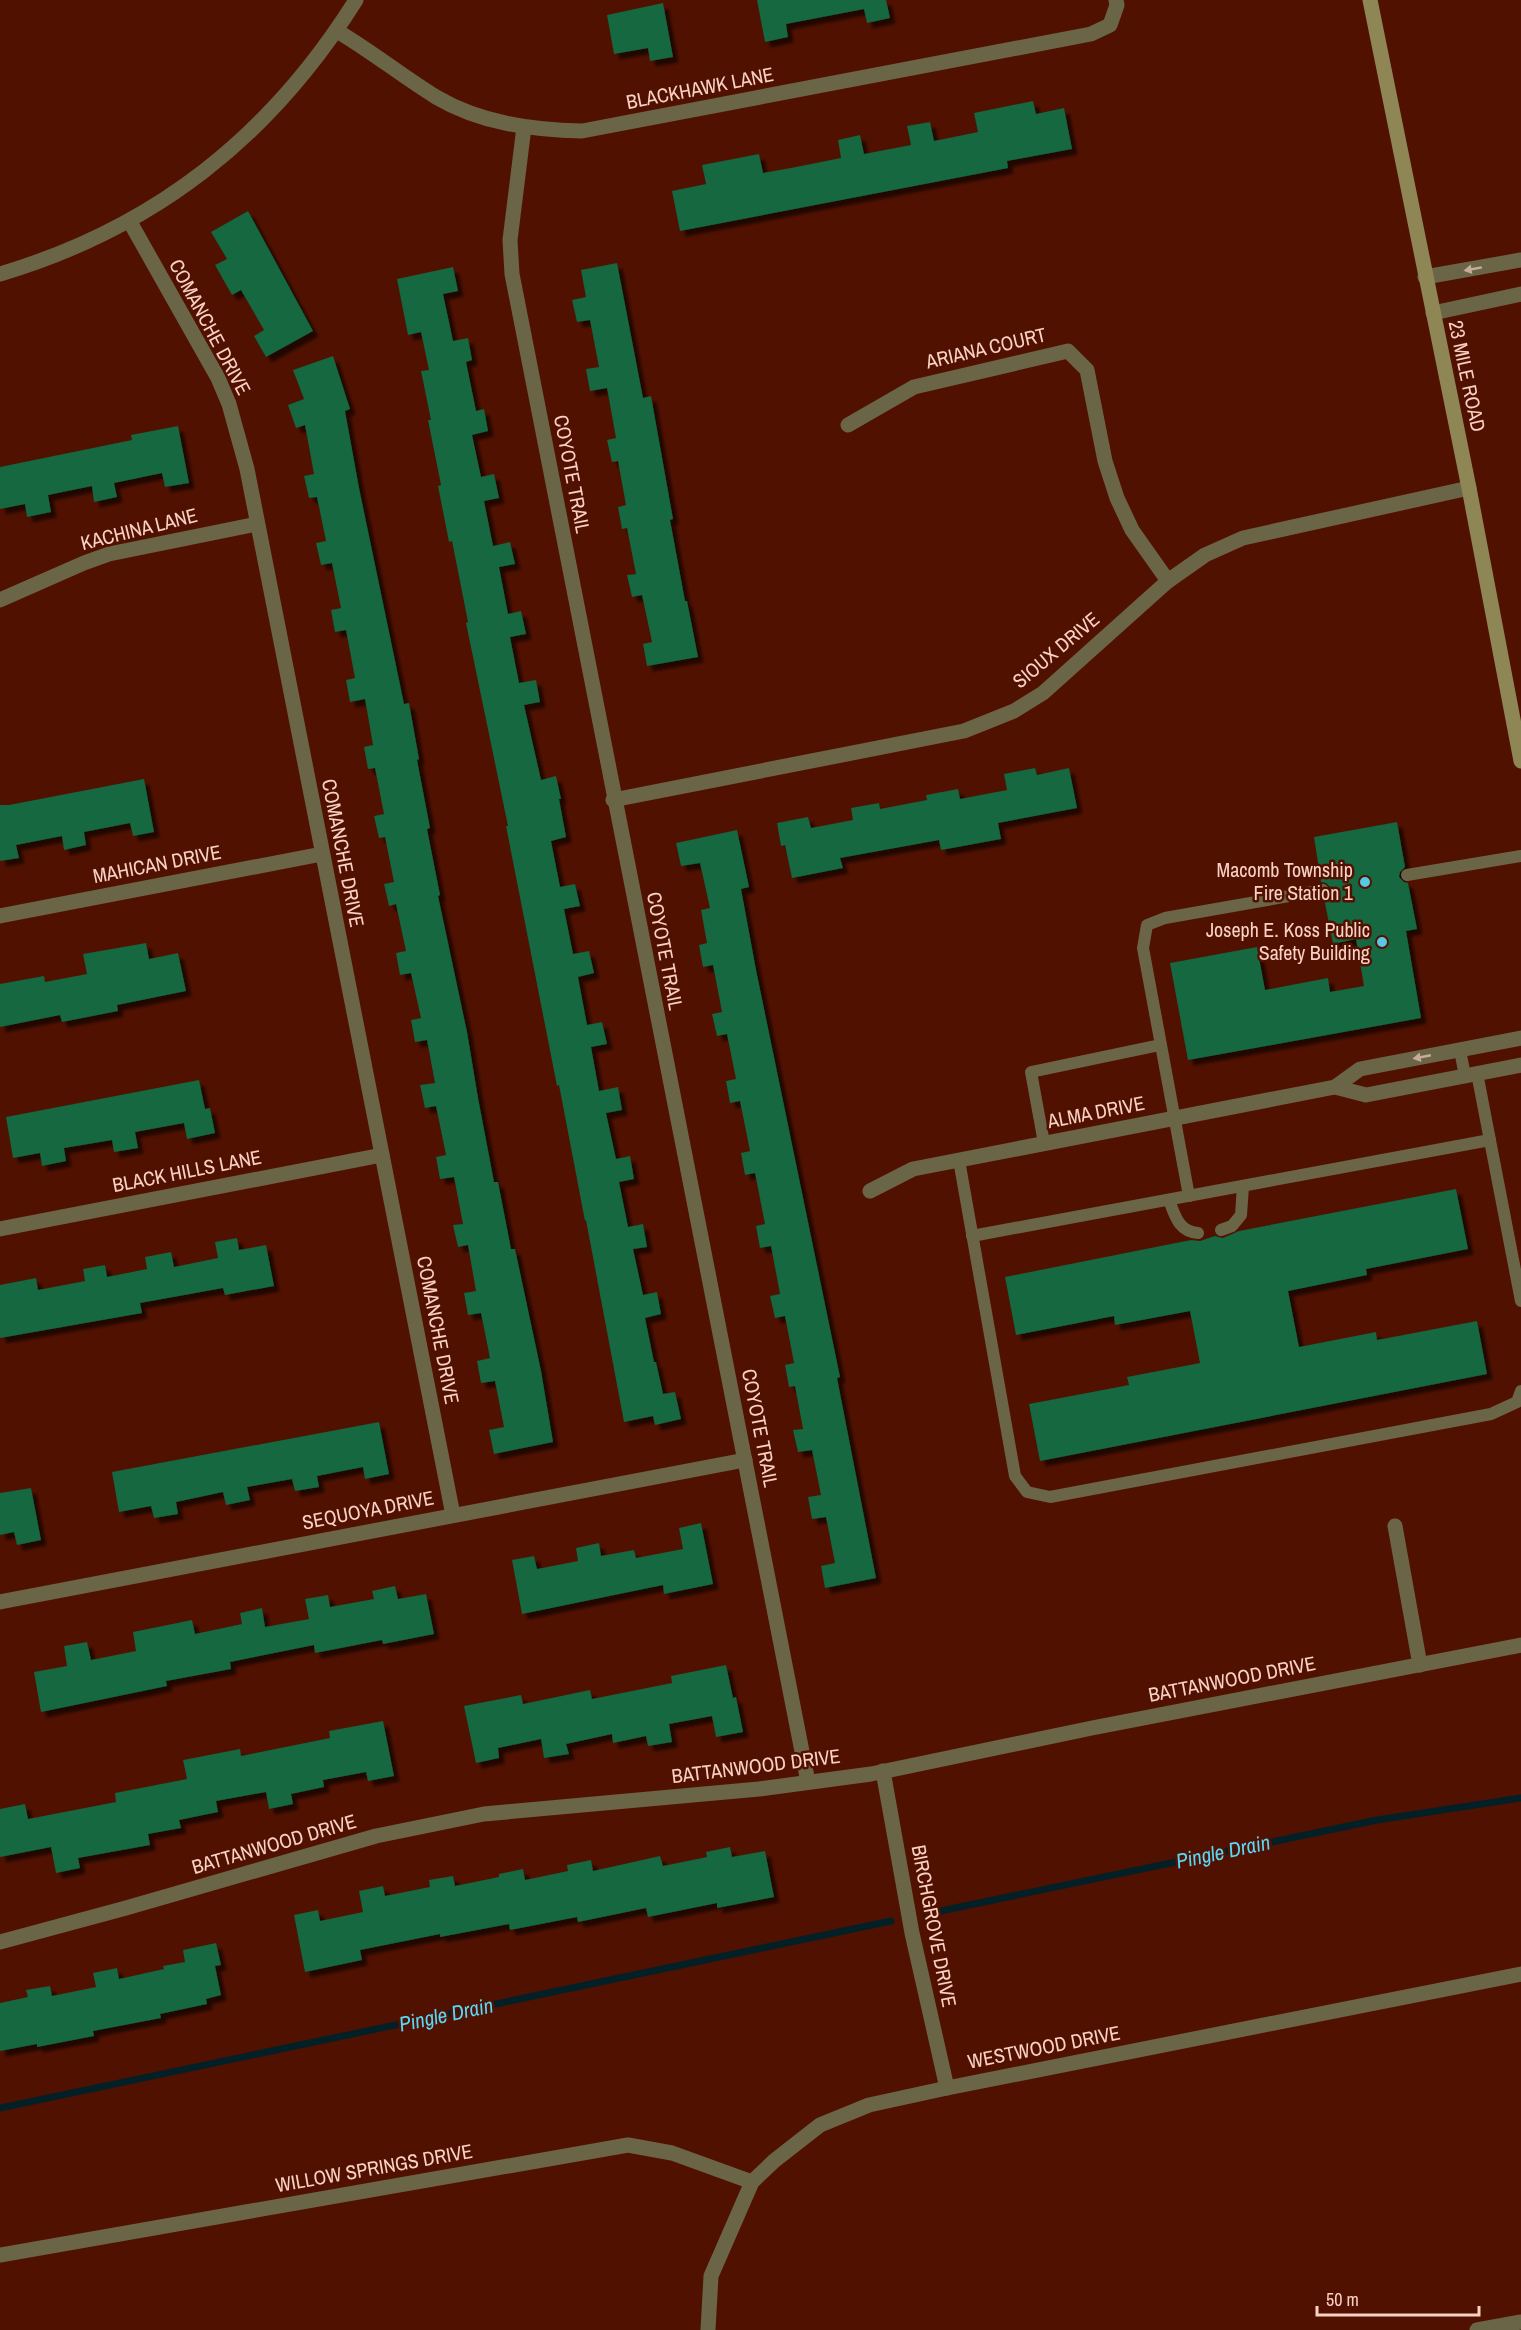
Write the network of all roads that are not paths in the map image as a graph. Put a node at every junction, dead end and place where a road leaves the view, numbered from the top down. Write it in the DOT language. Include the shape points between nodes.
graph roads {
  1 [pos="356,0"];
  2 [pos="1116,0"];
  3 [pos="1370,0"];
  4 [pos="337,31"];
  5 [pos="524,127"];
  6 [pos="130,222"];
  7 [pos="1521,260"];
  8 [pos="0,274"];
  9 [pos="1425,277"];
  10 [pos="1521,294"];
  11 [pos="1433,313"];
  12 [pos="848,425"];
  13 [pos="1468,488"];
  14 [pos="257,524"];
  15 [pos="1167,581"];
  16 [pos="0,600"];
  17 [pos="1521,761"];
  18 [pos="613,800"];
  19 [pos="322,854"];
  20 [pos="1521,856"];
  21 [pos="1407,875"];
  22 [pos="1323,890"];
  23 [pos="0,916"];
  24 [pos="1521,1038"];
  25 [pos="1160,1045"];
  26 [pos="1460,1050"];
  27 [pos="1521,1065"];
  28 [pos="1471,1075"];
  29 [pos="1335,1087"];
  30 [pos="1175,1117"];
  31 [pos="1490,1140"];
  32 [pos="1044,1143"];
  33 [pos="382,1155"];
  34 [pos="958,1160"];
  35 [pos="1243,1186"];
  36 [pos="870,1191"];
  37 [pos="1189,1196"];
  38 [pos="1169,1200"];
  39 [pos="0,1229"];
  40 [pos="1221,1230"];
  41 [pos="1198,1233"];
  42 [pos="972,1236"];
  43 [pos="1521,1301"];
  44 [pos="1521,1391"];
  45 [pos="745,1460"];
  46 [pos="453,1515"];
  47 [pos="1395,1526"];
  48 [pos="0,1602"];
  49 [pos="1521,1645"];
  50 [pos="1420,1665"];
  51 [pos="883,1771"];
  52 [pos="808,1782"];
  53 [pos="0,1942"];
  54 [pos="1521,1974"];
  55 [pos="947,2088"];
  56 [pos="752,2182"];
  57 [pos="0,2255"];
  58 [pos="1521,2322"];
  59 [pos="708,2330"];
  60 [pos="1477,2330"];
  1 -- 4 [label="street"];
  2 -- 5 [label="street, BLACKHAWK LANE" via="1110,25 1091,34 582,131"];
  3 -- 9 [label="main road, 23 MILE ROAD"];
  4 -- 5 [label="street, BLACKHAWK LANE" via="437,97 484,117"];
  4 -- 6 [label="street" via="284,98 231,151"];
  5 -- 18 [label="street, COYOTE TRAIL" via="510,240 512,274"];
  6 -- 8 [label="street" via="60,254"];
  6 -- 14 [label="street, COMANCHE DRIVE" via="229,404"];
  7 -- 9 [label="street, one-way"];
  9 -- 11 [label="main road, 23 MILE ROAD"];
  10 -- 11 [label="street"];
  11 -- 13 [label="main road, 23 MILE ROAD"];
  12 -- 15 [label="street, ARIANA COURT" via="914,387 1068,351 1087,370 1105,461 1117,498 1132,530"];
  13 -- 15 [label="street, SIOUX DRIVE" via="1243,538 1205,555"];
  13 -- 17 [label="main road, 23 MILE ROAD"];
  14 -- 16 [label="street, KACHINA LANE" via="109,554"];
  14 -- 19 [label="street, COMANCHE DRIVE"];
  15 -- 18 [label="street, SIOUX DRIVE" via="1043,693 992,721 964,731"];
  18 -- 45 [label="street, COYOTE TRAIL"];
  19 -- 23 [label="street, MAHICAN DRIVE"];
  19 -- 33 [label="street, COMANCHE DRIVE"];
  20 -- 21 [label="lane"];
  22 -- 25 [label="lane" via="1165,918 1147,925 1143,948"];
  24 -- 26 [label="street, ALMA DRIVE"];
  25 -- 30 [label="lane"];
  25 -- 32 [label="lane" via="1031,1072"];
  26 -- 28 [label="lane"];
  26 -- 29 [label="street, ALMA DRIVE, one-way" via="1360,1069"];
  27 -- 28 [label="street, ALMA DRIVE"];
  28 -- 29 [label="street, ALMA DRIVE" via="1366,1095"];
  28 -- 31 [label="lane"];
  29 -- 30 [label="street, ALMA DRIVE"];
  30 -- 32 [label="street, ALMA DRIVE"];
  30 -- 37 [label="lane"];
  31 -- 35 [label="lane"];
  31 -- 43 [label="lane"];
  32 -- 34 [label="street, ALMA DRIVE"];
  33 -- 39 [label="street, BLACK HILLS LANE"];
  33 -- 46 [label="street, COMANCHE DRIVE"];
  34 -- 36 [label="street, ALMA DRIVE" via="914,1169"];
  34 -- 42 [label="lane"];
  35 -- 37 [label="lane"];
  35 -- 40 [label="lane" via="1241,1215 1232,1226"];
  37 -- 38 [label="lane"];
  38 -- 41 [label="lane" via="1178,1224 1189,1233"];
  38 -- 42 [label="lane"];
  42 -- 44 [label="lane" via="1015,1476 1027,1492 1050,1497 1491,1414 1517,1402"];
  45 -- 46 [label="street, SEQUOYA DRIVE"];
  45 -- 52 [label="street, COYOTE TRAIL"];
  46 -- 48 [label="street, SEQUOYA DRIVE"];
  47 -- 50 [label="street"];
  49 -- 50 [label="street, BATTANWOOD DRIVE"];
  50 -- 51 [label="street, BATTANWOOD DRIVE"];
  51 -- 52 [label="street, BATTANWOOD DRIVE"];
  51 -- 55 [label="street, BIRCHGROVE DRIVE" via="912,1933"];
  52 -- 53 [label="street, BATTANWOOD DRIVE" via="484,1815 376,1836"];
  54 -- 55 [label="street, WESTWOOD DRIVE"];
  55 -- 56 [label="street, WESTWOOD DRIVE" via="869,2105 820,2126"];
  56 -- 57 [label="street, WILLOW SPRINGS DRIVE" via="672,2153 628,2145"];
  56 -- 59 [label="street, WESTWOOD DRIVE" via="711,2276"];
  58 -- 60 [label="street"];
}
